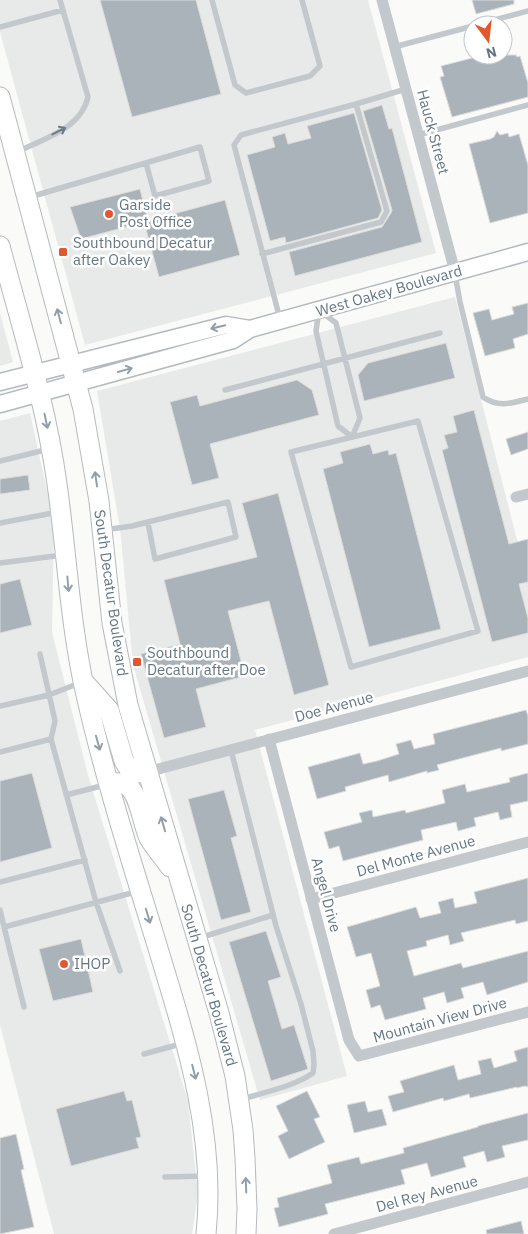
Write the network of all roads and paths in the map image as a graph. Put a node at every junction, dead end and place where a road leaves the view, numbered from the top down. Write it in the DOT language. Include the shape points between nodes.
graph roads {
  1 [pos="60,0"];
  2 [pos="212,0"];
  3 [pos="302,0"];
  4 [pos="382,0"];
  5 [pos="63,10"];
  6 [pos="528,11"];
  7 [pos="513,15"];
  8 [pos="0,26"];
  9 [pos="463,28"];
  10 [pos="394,47"];
  11 [pos="406,89"];
  12 [pos="0,97"];
  13 [pos="356,104"];
  14 [pos="528,105"];
  15 [pos="418,135"];
  16 [pos="15,153"];
  17 [pos="146,163"];
  18 [pos="28,198"];
  19 [pos="0,246"];
  20 [pos="528,252"];
  21 [pos="262,254"];
  22 [pos="455,272"];
  23 [pos="319,310"];
  24 [pos="280,321"];
  25 [pos="250,329"];
  26 [pos="440,333"];
  27 [pos="345,358"];
  28 [pos="72,363"];
  29 [pos="324,364"];
  30 [pos="34,373"];
  31 [pos="0,382"];
  32 [pos="78,384"];
  33 [pos="225,390"];
  34 [pos="39,394"];
  35 [pos="528,399"];
  36 [pos="0,404"];
  37 [pos="352,436"];
  38 [pos="51,449"];
  39 [pos="0,459"];
  40 [pos="528,494"];
  41 [pos="516,497"];
  42 [pos="60,512"];
  43 [pos="148,522"];
  44 [pos="0,523"];
  45 [pos="102,531"];
  46 [pos="65,555"];
  47 [pos="0,564"];
  48 [pos="40,654"];
  49 [pos="528,671"];
  50 [pos="83,681"];
  51 [pos="49,695"];
  52 [pos="0,706"];
  53 [pos="52,739"];
  54 [pos="269,739"];
  55 [pos="231,750"];
  56 [pos="0,752"];
  57 [pos="147,772"];
  58 [pos="110,783"];
  59 [pos="66,795"];
  60 [pos="528,842"];
  61 [pos="85,860"];
  62 [pos="178,878"];
  63 [pos="0,882"];
  64 [pos="141,891"];
  65 [pos="311,899"];
  66 [pos="96,902"];
  67 [pos="0,910"];
  68 [pos="273,915"];
  69 [pos="4,927"];
  70 [pos="197,939"];
  71 [pos="120,971"];
  72 [pos="24,1007"];
  73 [pos="528,1012"];
  74 [pos="186,1042"];
  75 [pos="144,1054"];
  76 [pos="359,1056"];
  77 [pos="239,1100"];
  78 [pos="208,1176"];
  79 [pos="166,1177"];
  80 [pos="528,1182"];
  81 [pos="206,1234"];
  82 [pos="246,1234"];
  83 [pos="334,1234"];
  1 -- 5 [label="lane"];
  2 -- 3 [label="lane" via="235,85 246,93 310,76 320,66"];
  4 -- 10 [label="street, Hauck Street"];
  5 -- 8 [label="lane"];
  16 -- 5 [label="lane, one-way" via="67,127 86,106 88,97"];
  6 -- 7 [label="lane"];
  9 -- 10 [label="lane"];
  10 -- 11 [label="street, Hauck Street"];
  11 -- 13 [label="lane"];
  11 -- 15 [label="street, Hauck Street"];
  12 -- 16 [label="main road, South Decatur Boulevard"];
  13 -- 21 [label="lane" via="241,135 234,145"];
  13 -- 21 [label="lane" via="387,211 381,222"];
  14 -- 15 [label="lane"];
  15 -- 22 [label="street, Hauck Street"];
  16 -- 18 [label="main road, South Decatur Boulevard"];
  17 -- 17 [label="lane" via="200,147 210,181 155,196"];
  17 -- 18 [label="lane"];
  28 -- 18 [label="main road, South Decatur Boulevard, one-way"];
  19 -- 30 [label="main road"];
  20 -- 22 [label="main road, West Oakey Boulevard"];
  21 -- 24 [label="lane"];
  22 -- 23 [label="main road, West Oakey Boulevard"];
  22 -- 35 [label="lane" via="483,397 491,403 502,404"];
  23 -- 24 [label="main road, West Oakey Boulevard"];
  23 -- 27 [label="lane" via="336,324"];
  23 -- 29 [label="lane" via="316,331"];
  24 -- 25 [label="main road, West Oakey Boulevard"];
  25 -- 28 [label="main road, West Oakey Boulevard, one-way" via="226,325"];
  32 -- 25 [label="main road, West Oakey Boulevard, one-way" via="233,340"];
  26 -- 27 [label="lane"];
  27 -- 29 [label="lane"];
  27 -- 37 [label="lane" via="360,418"];
  28 -- 30 [label="main road, West Oakey Boulevard"];
  28 -- 32 [label="main road, South Decatur Boulevard"];
  29 -- 33 [label="lane"];
  29 -- 37 [label="lane" via="338,426"];
  30 -- 31 [label="main road, West Oakey Boulevard"];
  30 -- 34 [label="main road"];
  32 -- 34 [label="main road, West Oakey Boulevard"];
  45 -- 32 [label="main road, South Decatur Boulevard, one-way" via="94,466"];
  34 -- 36 [label="main road, West Oakey Boulevard"];
  34 -- 38 [label="main road, one-way"];
  37 -- 37 [label="lane" via="418,421 478,631 351,667 291,452"];
  38 -- 39 [label="lane"];
  38 -- 42 [label="main road"];
  40 -- 41 [label="street"];
  42 -- 44 [label="lane"];
  42 -- 46 [label="main road"];
  43 -- 43 [label="lane" via="228,502 236,537 155,559"];
  43 -- 45 [label="lane"];
  45 -- 57 [label="main road, South Decatur Boulevard" via="121,677"];
  46 -- 47 [label="lane"];
  46 -- 50 [label="main road, one-way"];
  48 -- 51 [label="lane"];
  49 -- 54 [label="street, Doe Avenue"];
  50 -- 51 [label="lane"];
  50 -- 57 [label="main road" via="109,710 129,769 136,773"];
  50 -- 58 [label="main road, one-way"];
  51 -- 52 [label="lane"];
  51 -- 53 [label="lane" via="55,721"];
  53 -- 56 [label="lane"];
  53 -- 59 [label="lane"];
  54 -- 55 [label="street, Doe Avenue"];
  54 -- 65 [label="street, Angel Drive"];
  55 -- 57 [label="street, Doe Avenue"];
  55 -- 68 [label="lane"];
  62 -- 57 [label="main road, South Decatur Boulevard, one-way"];
  58 -- 59 [label="lane"];
  58 -- 62 [label="main road" via="126,784 132,790 149,837"];
  58 -- 64 [label="main road"];
  59 -- 61 [label="lane"];
  60 -- 65 [label="street, Del Monte Avenue"];
  61 -- 63 [label="lane"];
  61 -- 66 [label="lane"];
  62 -- 70 [label="main road, South Decatur Boulevard"];
  64 -- 66 [label="lane"];
  64 -- 74 [label="main road, one-way"];
  65 -- 76 [label="street, Angel Drive" via="349,1040"];
  66 -- 69 [label="lane"];
  66 -- 71 [label="lane"];
  67 -- 69 [label="lane"];
  68 -- 70 [label="lane"];
  68 -- 77 [label="lane" via="301,1004 314,1064 312,1073 307,1077"];
  69 -- 72 [label="lane"];
  70 -- 77 [label="main road, South Decatur Boulevard" via="228,1046"];
  73 -- 76 [label="street, Mountain View Drive"];
  74 -- 75 [label="lane"];
  74 -- 78 [label="main road, one-way" via="203,1118"];
  82 -- 77 [label="main road, South Decatur Boulevard, one-way" via="246,1186"];
  78 -- 79 [label="lane"];
  78 -- 81 [label="main road"];
  80 -- 83 [label="street, Del Rey Avenue"];
}
